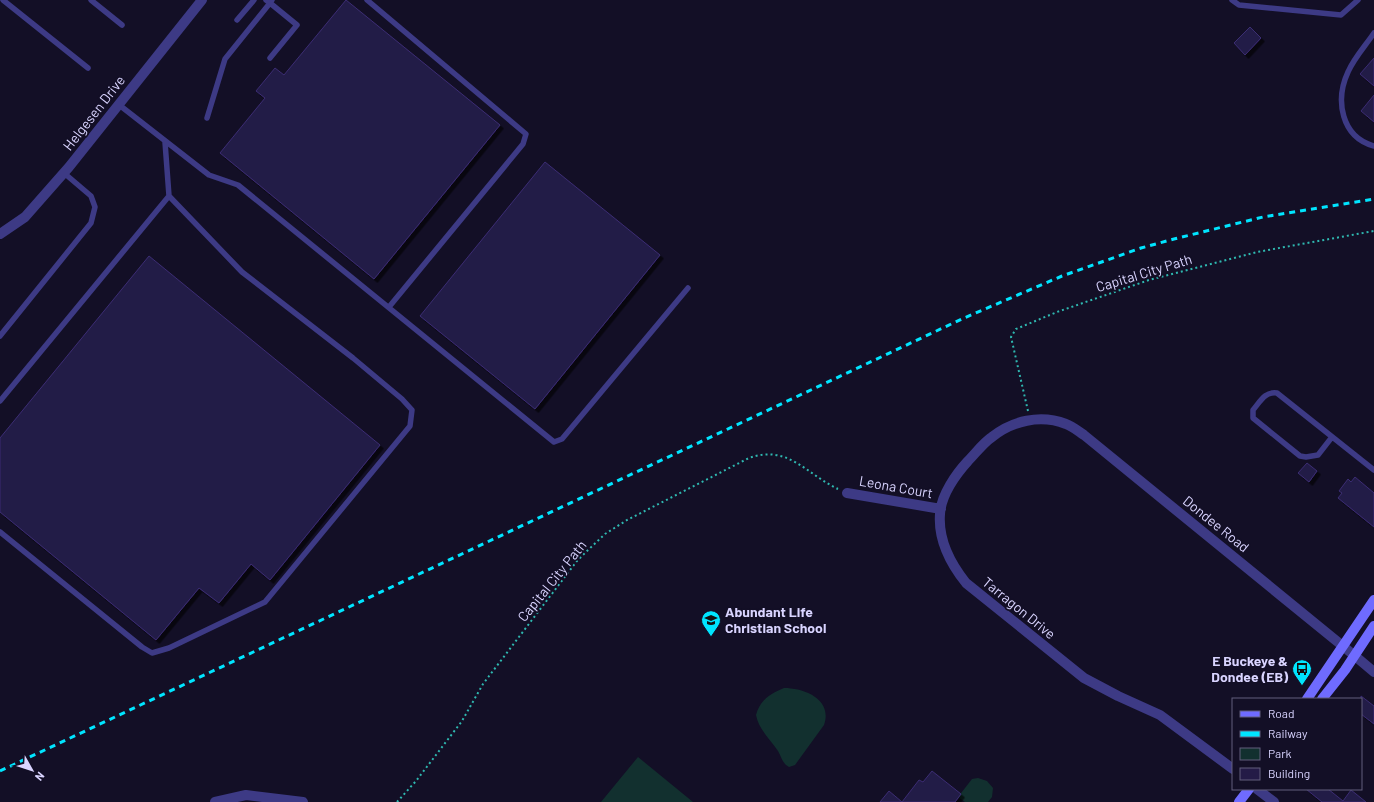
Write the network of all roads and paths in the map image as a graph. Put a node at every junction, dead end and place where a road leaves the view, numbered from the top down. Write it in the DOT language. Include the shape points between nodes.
graph roads {
  1 [pos="4,0"];
  2 [pos="91,0"];
  3 [pos="202,0"];
  4 [pos="254,0"];
  5 [pos="367,0"];
  6 [pos="1232,0"];
  7 [pos="1358,0"];
  8 [pos="269,1"];
  9 [pos="237,20"];
  10 [pos="122,25"];
  11 [pos="1374,33"];
  12 [pos="270,58"];
  13 [pos="88,68"];
  14 [pos="118,104"];
  15 [pos="207,118"];
  16 [pos="165,142"];
  17 [pos="1374,146"];
  18 [pos="64,173"];
  19 [pos="169,196"];
  20 [pos="1374,231"];
  21 [pos="0,234"];
  22 [pos="688,288"];
  23 [pos="389,307"];
  24 [pos="0,336"];
  25 [pos="0,401"];
  26 [pos="1030,420"];
  27 [pos="1332,437"];
  28 [pos="1374,470"];
  29 [pos="847,493"];
  30 [pos="941,509"];
  31 [pos="0,532"];
  32 [pos="1374,600"];
  33 [pos="1374,626"];
  34 [pos="1342,646"];
  35 [pos="1355,656"];
  36 [pos="1374,672"];
  37 [pos="1308,698"];
  38 [pos="1323,698"];
  39 [pos="1232,768"];
  40 [pos="1248,790"];
  41 [pos="1258,790"];
  42 [pos="215,802"];
  43 [pos="303,802"];
  44 [pos="397,802"];
  45 [pos="1239,802"];
  46 [pos="1274,802"];
  1 -- 13 [label="lane"];
  2 -- 10 [label="lane"];
  3 -- 14 [label="street, Helgesen Drive"];
  4 -- 9 [label="lane"];
  5 -- 23 [label="lane" via="526,134 523,144"];
  6 -- 7 [label="lane" via="1239,5 1341,15"];
  8 -- 12 [label="lane" via="297,24"];
  8 -- 15 [label="lane" via="225,60"];
  11 -- 17 [label="lane" via="1348,72 1340,103 1350,129 1357,137"];
  14 -- 16 [label="lane"];
  14 -- 18 [label="street, Helgesen Drive"];
  16 -- 19 [label="lane"];
  16 -- 23 [label="lane" via="209,175 238,185"];
  18 -- 21 [label="street, Helgesen Drive" via="25,217"];
  18 -- 24 [label="lane" via="91,196 95,207 91,223"];
  19 -- 25 [label="lane"];
  19 -- 31 [label="lane" via="242,272 402,399 412,410 410,426 265,602 169,648 152,653"];
  20 -- 26 [label="path, Capital City Path" via="1257,252 1149,280 1016,329 1011,337"];
  22 -- 23 [label="lane" via="562,439 554,442"];
  26 -- 30 [label="street, Tarragon Drive" via="1011,424 991,437 963,467 952,483"];
  26 -- 34 [label="street, Dondee Road" via="1066,424 1084,435"];
  27 -- 27 [label="lane" via="1277,393 1265,395 1253,410 1254,418 1300,456 1318,455"];
  27 -- 28 [label="lane"];
  29 -- 30 [label="street, Leona Court"];
  29 -- 44 [label="path, Capital City Path" via="828,484 790,459 767,453 749,458 616,526 577,561 483,684 462,721"];
  30 -- 39 [label="street, Tarragon Drive" via="940,522 946,551 952,566 966,583 1084,678 1160,715"];
  32 -- 34 [label="main road"];
  33 -- 35 [label="main road"];
  34 -- 35 [label="street, Dondee Road"];
  34 -- 37 [label="main road"];
  35 -- 36 [label="street, Dondee Road"];
  35 -- 38 [label="main road"];
  40 -- 45 [label="main road"];
  41 -- 46 [label="street"];
  42 -- 43 [label="street" via="246,795"];
}
